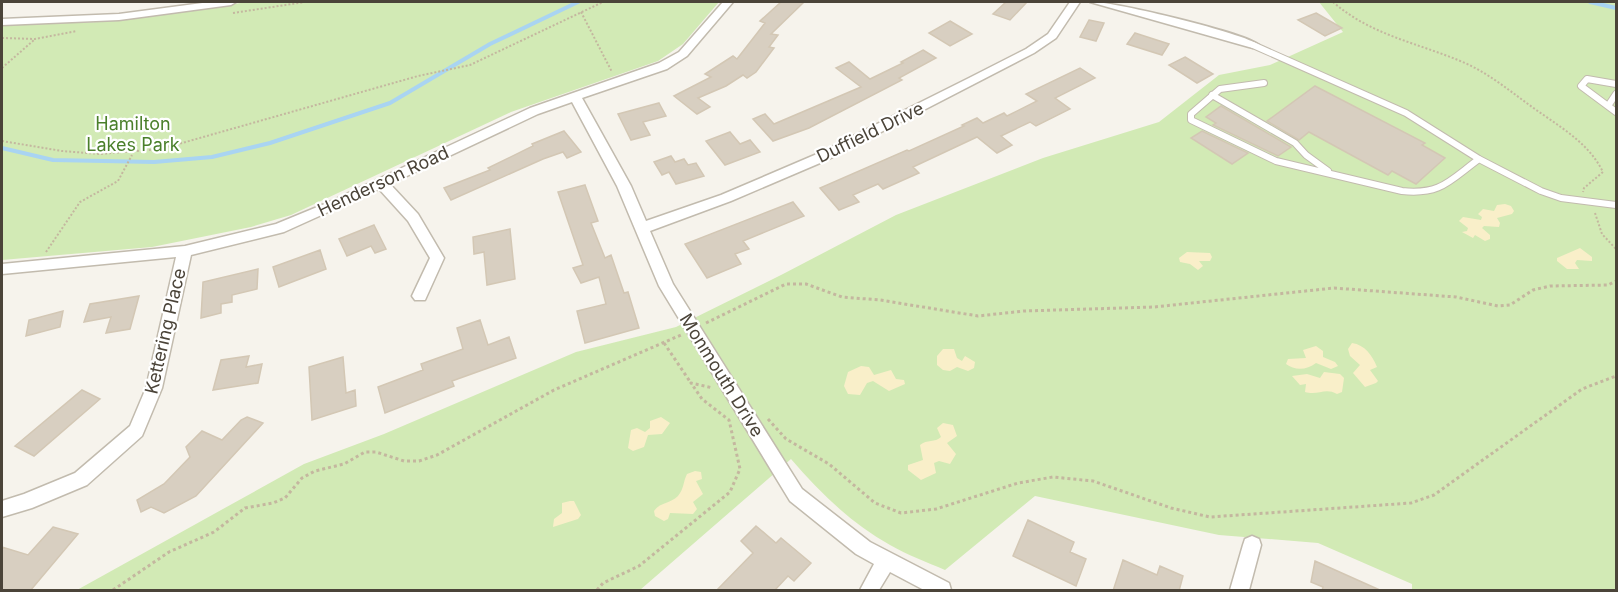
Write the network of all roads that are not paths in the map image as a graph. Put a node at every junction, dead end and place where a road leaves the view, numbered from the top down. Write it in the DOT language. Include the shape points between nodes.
graph roads {
  1 [pos="231,2"];
  2 [pos="728,2"];
  3 [pos="1074,2"];
  4 [pos="1095,2"];
  5 [pos="2,21"];
  6 [pos="1253,45"];
  7 [pos="1264,83"];
  8 [pos="1617,84"];
  9 [pos="1617,94"];
  10 [pos="1212,95"];
  11 [pos="575,96"];
  12 [pos="1608,106"];
  13 [pos="1617,112"];
  14 [pos="1479,159"];
  15 [pos="1334,175"];
  16 [pos="381,183"];
  17 [pos="1617,205"];
  18 [pos="642,228"];
  19 [pos="185,251"];
  20 [pos="2,269"];
  21 [pos="420,296"];
  22 [pos="2,509"];
  23 [pos="1252,545"];
  24 [pos="885,562"];
  25 [pos="869,591"];
  26 [pos="942,591"];
  27 [pos="1239,591"];
  1 -- 5 [label="street" via="119,17"];
  2 -- 11 [label="street, Henderson Road" via="682,54 663,66"];
  3 -- 18 [label="street, Duffield Drive" via="1052,36 992,71 822,157"];
  4 -- 6 [label="street"];
  6 -- 14 [label="lane" via="1406,113"];
  7 -- 10 [label="lane" via="1227,86"];
  8 -- 12 [label="lane" via="1587,79 1581,86"];
  9 -- 12 [label="lane"];
  10 -- 15 [label="lane" via="1295,142"];
  10 -- 15 [label="lane" via="1191,114 1191,120 1276,161"];
  11 -- 16 [label="street, Henderson Road" via="534,111"];
  11 -- 18 [label="street, Monmouth Drive"];
  12 -- 13 [label="lane"];
  14 -- 15 [label="lane" via="1436,190 1422,193"];
  14 -- 17 [label="lane" via="1561,198"];
  16 -- 19 [label="street, Henderson Road" via="279,228"];
  16 -- 21 [label="street" via="399,198 437,258"];
  18 -- 24 [label="street, Monmouth Drive" via="666,286 796,495"];
  19 -- 20 [label="street, Henderson Road"];
  19 -- 22 [label="street, Kettering Place" via="154,388 136,431 81,479"];
  23 -- 27 [label="street"];
  24 -- 25 [label="street"];
  24 -- 26 [label="street, Monmouth Drive"];
}
